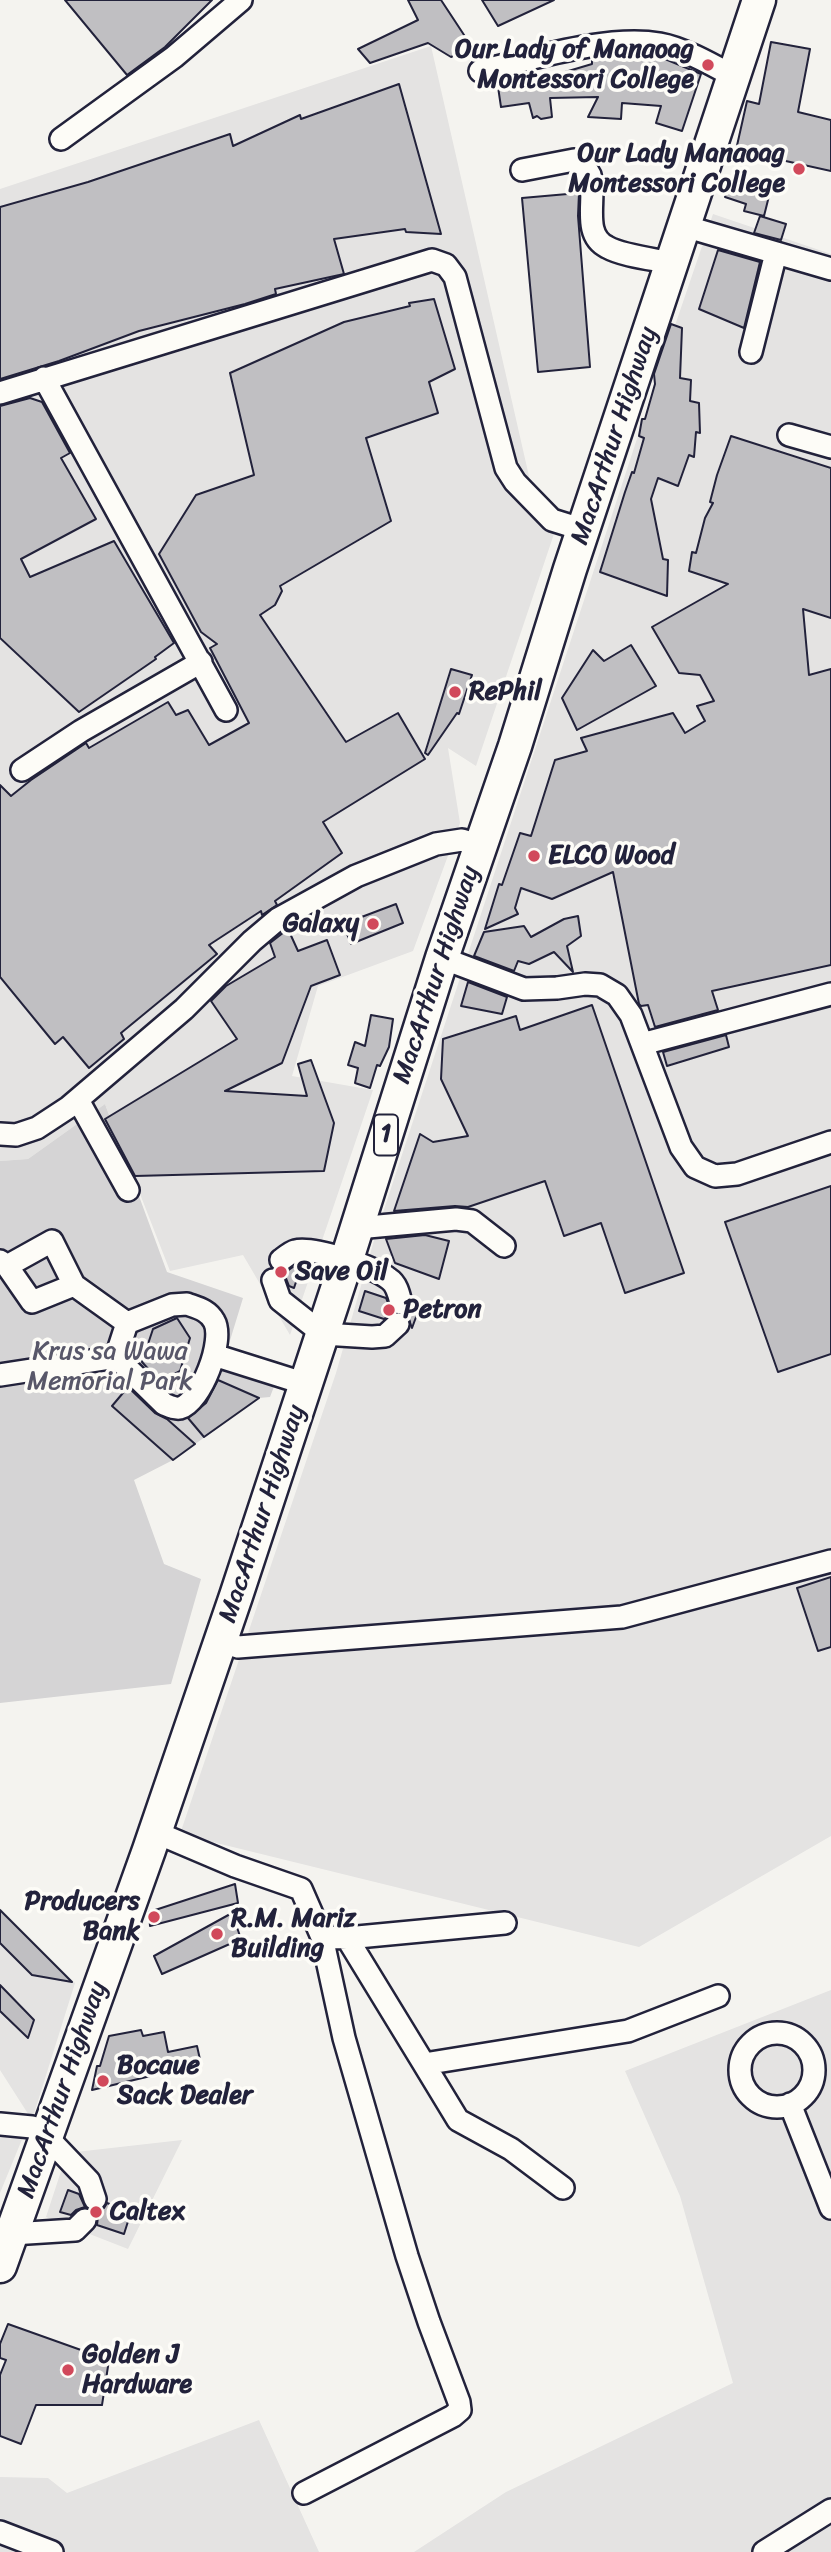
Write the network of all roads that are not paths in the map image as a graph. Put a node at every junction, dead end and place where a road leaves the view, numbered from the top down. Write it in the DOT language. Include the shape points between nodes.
graph roads {
  1 [pos="241,0"];
  2 [pos="759,0"];
  3 [pos="480,71"];
  4 [pos="733,76"];
  5 [pos="61,139"];
  6 [pos="522,170"];
  7 [pos="684,226"];
  8 [pos="776,253"];
  9 [pos="672,263"];
  10 [pos="831,269"];
  11 [pos="751,352"];
  12 [pos="44,378"];
  13 [pos="0,393"];
  14 [pos="789,435"];
  15 [pos="831,447"];
  16 [pos="583,530"];
  17 [pos="201,662"];
  18 [pos="226,709"];
  19 [pos="22,770"];
  20 [pos="479,845"];
  21 [pos="442,958"];
  22 [pos="831,994"];
  23 [pos="642,1044"];
  24 [pos="78,1100"];
  25 [pos="0,1134"];
  26 [pos="831,1142"];
  27 [pos="128,1189"];
  28 [pos="357,1227"];
  29 [pos="504,1246"];
  30 [pos="347,1259"];
  31 [pos="281,1260"];
  32 [pos="4,1263"];
  33 [pos="273,1280"];
  34 [pos="74,1285"];
  35 [pos="127,1323"];
  36 [pos="323,1334"];
  37 [pos="214,1355"];
  38 [pos="116,1357"];
  39 [pos="0,1375"];
  40 [pos="306,1384"];
  41 [pos="831,1561"];
  42 [pos="220,1642"];
  43 [pos="155,1832"];
  44 [pos="505,1923"];
  45 [pos="322,1937"];
  46 [pos="347,1938"];
  47 [pos="718,1996"];
  48 [pos="424,2064"];
  49 [pos="790,2104"];
  50 [pos="0,2124"];
  51 [pos="47,2137"];
  52 [pos="563,2188"];
  53 [pos="95,2199"];
  54 [pos="831,2208"];
  55 [pos="85,2220"];
  56 [pos="12,2234"];
  57 [pos="0,2266"];
  58 [pos="304,2493"];
  59 [pos="830,2514"];
  60 [pos="0,2532"];
  61 [pos="52,2552"];
  62 [pos="764,2552"];
  1 -- 5 [label="street" via="174,57"];
  2 -- 4 [label="highway, MacArthur Highway / 1"];
  3 -- 4 [label="street" via="628,42 662,44"];
  4 -- 7 [label="highway, MacArthur Highway / 1"];
  6 -- 9 [label="street" via="575,160 590,176 597,240 608,248"];
  7 -- 8 [label="street"];
  7 -- 9 [label="highway, MacArthur Highway / 1"];
  8 -- 10 [label="street"];
  8 -- 11 [label="street"];
  9 -- 16 [label="highway, MacArthur Highway / 1"];
  12 -- 13 [label="street"];
  12 -- 16 [label="street" via="432,260 446,265 455,277 506,468 552,520"];
  12 -- 17 [label="street"];
  14 -- 15 [label="street"];
  16 -- 20 [label="highway, MacArthur Highway / 1"];
  17 -- 18 [label="street"];
  17 -- 19 [label="street"];
  20 -- 21 [label="highway, MacArthur Highway / 1"];
  20 -- 24 [label="street" via="462,840 436,844 356,876 278,919 184,1009"];
  21 -- 23 [label="street" via="524,989 600,985 618,995"];
  21 -- 28 [label="highway, MacArthur Highway / 1"];
  22 -- 23 [label="street"];
  23 -- 26 [label="street" via="681,1147 695,1167 715,1176 737,1174"];
  24 -- 25 [label="street" via="37,1128 16,1135"];
  24 -- 27 [label="street"];
  28 -- 29 [label="street" via="472,1221"];
  28 -- 30 [label="highway, MacArthur Highway / 1"];
  30 -- 31 [label="street" via="295,1251"];
  30 -- 36 [label="highway, MacArthur Highway / 1"];
  30 -- 36 [label="street" via="390,1279 398,1290 400,1313 385,1336"];
  32 -- 34 [label="street" via="32,1302"];
  32 -- 34 [label="street" via="52,1241"];
  33 -- 36 [label="street" via="280,1300"];
  34 -- 35 [label="street"];
  35 -- 37 [label="street" via="172,1305 204,1310 215,1322"];
  35 -- 38 [label="street"];
  36 -- 40 [label="highway, MacArthur Highway / 1"];
  37 -- 38 [label="street" via="201,1387 182,1408 164,1404"];
  37 -- 40 [label="street"];
  38 -- 39 [label="street"];
  40 -- 42 [label="highway, MacArthur Highway / 1"];
  41 -- 42 [label="street" via="622,1617 238,1647"];
  42 -- 43 [label="highway, MacArthur Highway / 1"];
  43 -- 45 [label="street" via="301,1889"];
  43 -- 51 [label="highway, MacArthur Highway / 1"];
  44 -- 46 [label="street"];
  45 -- 46 [label="street"];
  45 -- 58 [label="street" via="344,2038 400,2230 460,2410"];
  46 -- 48 [label="street"];
  47 -- 48 [label="street" via="628,2031"];
  48 -- 52 [label="street" via="458,2120 511,2149"];
  49 -- 54 [label="street"];
  50 -- 51 [label="street" via="32,2127"];
  51 -- 53 [label="street" via="89,2181"];
  51 -- 56 [label="highway, MacArthur Highway / 1"];
  55 -- 56 [label="street" via="75,2231"];
  56 -- 57 [label="highway, MacArthur Highway / 1"];
  59 -- 62 [label="street"];
  60 -- 61 [label="street"];
}
